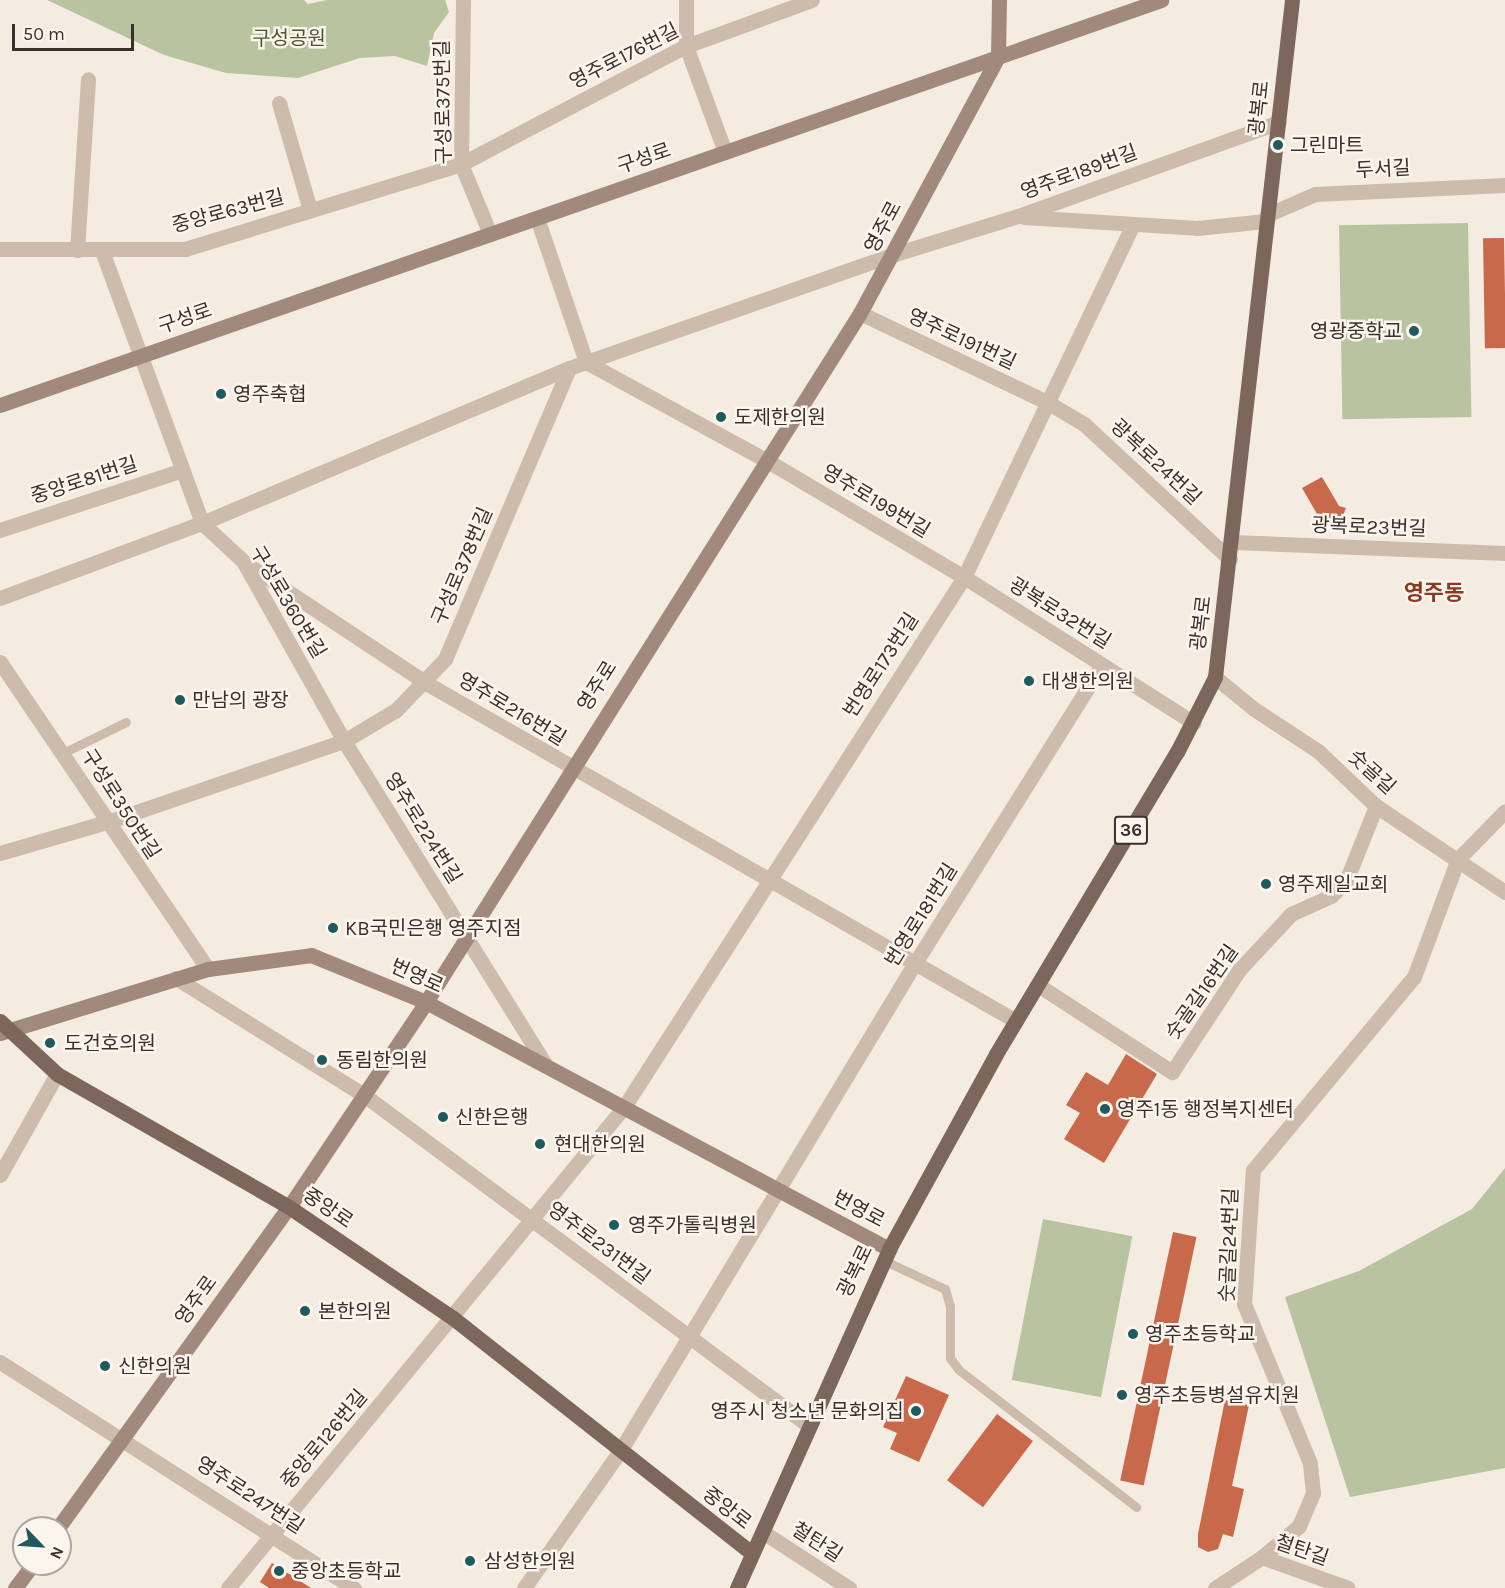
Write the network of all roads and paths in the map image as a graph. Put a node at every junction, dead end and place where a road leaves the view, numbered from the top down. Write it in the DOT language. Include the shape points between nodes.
graph roads {
  1 [pos="463,0"];
  2 [pos="686,0"];
  3 [pos="812,0"];
  4 [pos="999,0"];
  5 [pos="1161,0"];
  6 [pos="1292,0"];
  7 [pos="686,46"];
  8 [pos="998,57"];
  9 [pos="88,79"];
  10 [pos="279,103"];
  11 [pos="1279,122"];
  12 [pos="725,152"];
  13 [pos="461,164"];
  14 [pos="1504,185"];
  15 [pos="310,210"];
  16 [pos="1018,216"];
  17 [pos="537,218"];
  18 [pos="1267,218"];
  19 [pos="1133,224"];
  20 [pos="490,234"];
  21 [pos="0,249"];
  22 [pos="76,250"];
  23 [pos="102,251"];
  24 [pos="892,255"];
  25 [pos="860,313"];
  26 [pos="141,356"];
  27 [pos="586,362"];
  28 [pos="570,368"];
  29 [pos="1047,402"];
  30 [pos="0,405"];
  31 [pos="766,460"];
  32 [pos="182,470"];
  33 [pos="202,523"];
  34 [pos="0,530"];
  35 [pos="1232,542"];
  36 [pos="1505,553"];
  37 [pos="1230,559"];
  38 [pos="243,561"];
  39 [pos="964,577"];
  40 [pos="0,598"];
  41 [pos="0,662"];
  42 [pos="1102,665"];
  43 [pos="1215,677"];
  44 [pos="426,683"];
  45 [pos="126,722"];
  46 [pos="1194,723"];
  47 [pos="344,741"];
  48 [pos="63,753"];
  49 [pos="571,768"];
  50 [pos="1376,806"];
  51 [pos="1505,811"];
  52 [pos="107,822"];
  53 [pos="0,853"];
  54 [pos="1458,859"];
  55 [pos="767,879"];
  56 [pos="1505,892"];
  57 [pos="467,937"];
  58 [pos="915,963"];
  59 [pos="208,969"];
  60 [pos="176,978"];
  61 [pos="1038,985"];
  62 [pos="426,1002"];
  63 [pos="1016,1020"];
  64 [pos="3,1028"];
  65 [pos="546,1066"];
  66 [pos="57,1074"];
  67 [pos="364,1095"];
  68 [pos="624,1107"];
  69 [pos="0,1175"];
  70 [pos="777,1189"];
  71 [pos="290,1207"];
  72 [pos="532,1219"];
  73 [pos="886,1255"];
  74 [pos="453,1318"];
  75 [pos="690,1336"];
  76 [pos="0,1362"];
  77 [pos="808,1425"];
  78 [pos="124,1437"];
  79 [pos="620,1451"];
  80 [pos="1136,1507"];
  81 [pos="67,1516"];
  82 [pos="763,1532"];
  83 [pos="272,1534"];
  84 [pos="752,1553"];
  85 [pos="1262,1557"];
  86 [pos="228,1588"];
  87 [pos="354,1588"];
  88 [pos="524,1588"];
  89 [pos="737,1588"];
  90 [pos="849,1588"];
  91 [pos="1216,1588"];
  92 [pos="1348,1588"];
  1 -- 13 [label="street, 구성로375번길"];
  2 -- 7 [label="street"];
  3 -- 7 [label="street, 영주로176번길"];
  4 -- 8 [label="street, 영주로"];
  5 -- 8 [label="street, 구성로"];
  6 -- 11 [label="main road, 광복로 / 36"];
  7 -- 12 [label="street"];
  7 -- 13 [label="street, 영주로176번길"];
  8 -- 12 [label="street, 구성로"];
  8 -- 24 [label="street, 영주로"];
  9 -- 22 [label="street"];
  10 -- 15 [label="street"];
  11 -- 16 [label="street, 영주로189번길"];
  11 -- 18 [label="main road, 광복로 / 36"];
  12 -- 17 [label="street, 구성로"];
  13 -- 15 [label="street, 중앙로63번길"];
  13 -- 20 [label="street, 구성로375번길"];
  14 -- 18 [label="street, 두서길" via="1315,194"];
  15 -- 23 [label="street, 중앙로63번길" via="184,249"];
  16 -- 19 [label="street"];
  16 -- 24 [label="street, 영주로189번길"];
  17 -- 20 [label="street, 구성로"];
  17 -- 27 [label="street"];
  18 -- 19 [label="street" via="1197,228"];
  18 -- 35 [label="main road, 광복로 / 36"];
  19 -- 29 [label="street, 번영로173번길"];
  20 -- 26 [label="street, 구성로"];
  21 -- 22 [label="street, 중앙로63번길"];
  22 -- 23 [label="street, 중앙로63번길"];
  23 -- 26 [label="street, 구성로"];
  24 -- 25 [label="street, 영주로"];
  24 -- 27 [label="street, 영주로189번길"];
  25 -- 29 [label="street, 영주로191번길"];
  25 -- 31 [label="street, 영주로"];
  26 -- 30 [label="street, 구성로"];
  26 -- 32 [label="street, 구성로360번길"];
  27 -- 28 [label="street, 영주로189번길"];
  27 -- 31 [label="street"];
  28 -- 33 [label="street, 영주로189번길"];
  28 -- 44 [label="street, 구성로378번길" via="445,659"];
  29 -- 37 [label="street, 광복로24번길" via="1084,424"];
  29 -- 39 [label="street, 번영로173번길"];
  31 -- 39 [label="street, 영주로199번길"];
  31 -- 49 [label="street, 영주로"];
  32 -- 33 [label="street, 구성로360번길"];
  32 -- 34 [label="street, 중앙로81번길"];
  33 -- 38 [label="street, 구성로360번길"];
  33 -- 40 [label="street, 영주로189번길"];
  35 -- 36 [label="street, 광복로23번길"];
  35 -- 37 [label="main road, 광복로 / 36"];
  37 -- 43 [label="main road, 광복로 / 36"];
  38 -- 44 [label="street, 영주로216번길"];
  38 -- 47 [label="street, 구성로360번길"];
  39 -- 42 [label="street, 광복로32번길"];
  39 -- 55 [label="street, 번영로173번길"];
  41 -- 48 [label="street, 구성로350번길"];
  42 -- 46 [label="street, 광복로32번길"];
  42 -- 58 [label="street, 번영로181번길"];
  43 -- 46 [label="main road, 광복로 / 36"];
  43 -- 50 [label="street, 숫골길" via="1254,709 1318,751"];
  44 -- 47 [label="street, 구성로378번길" via="396,710"];
  44 -- 49 [label="street, 영주로216번길"];
  45 -- 48 [label="lane"];
  46 -- 61 [label="main road, 광복로 / 36"];
  47 -- 52 [label="street, 구성로378번길"];
  47 -- 57 [label="street, 영주로224번길"];
  48 -- 52 [label="street, 구성로350번길"];
  49 -- 55 [label="street, 영주로216번길"];
  49 -- 57 [label="street, 영주로"];
  50 -- 54 [label="street, 숫골길"];
  50 -- 61 [label="street, 숫골길16번길" via="1346,881 1332,896 1291,914 1239,970 1172,1072"];
  51 -- 54 [label="street"];
  52 -- 53 [label="street, 구성로378번길"];
  52 -- 59 [label="street, 구성로350번길"];
  54 -- 56 [label="street, 숫골길"];
  54 -- 85 [label="street, 숫골길24번길" via="1414,976 1253,1170 1244,1304 1310,1463 1314,1493 1299,1526"];
  55 -- 58 [label="street, 영주로216번길"];
  55 -- 68 [label="street, 번영로173번길"];
  57 -- 62 [label="street, 영주로"];
  57 -- 65 [label="street"];
  58 -- 63 [label="street, 영주로216번길"];
  58 -- 70 [label="street, 번영로181번길"];
  59 -- 60 [label="street, 번영로"];
  59 -- 62 [label="street, 번영로" via="311,955"];
  60 -- 64 [label="street, 번영로"];
  60 -- 67 [label="street"];
  61 -- 63 [label="main road, 광복로 / 36"];
  62 -- 65 [label="street, 번영로"];
  62 -- 67 [label="street, 영주로"];
  63 -- 73 [label="main road, 광복로 / 36"];
  64 -- 66 [label="main road, 중앙로"];
  65 -- 68 [label="street, 번영로"];
  66 -- 69 [label="street"];
  66 -- 71 [label="main road, 중앙로"];
  67 -- 71 [label="street, 영주로"];
  67 -- 72 [label="street, 영주로231번길"];
  68 -- 70 [label="street, 번영로"];
  68 -- 72 [label="street"];
  70 -- 73 [label="street, 번영로"];
  70 -- 75 [label="street"];
  71 -- 74 [label="main road, 중앙로"];
  71 -- 78 [label="street, 영주로"];
  72 -- 74 [label="street"];
  72 -- 75 [label="street, 영주로231번길"];
  73 -- 77 [label="main road, 광복로 / 36"];
  73 -- 80 [label="lane" via="945,1289 950,1305 950,1358 959,1370"];
  74 -- 79 [label="main road, 중앙로"];
  74 -- 83 [label="street, 중앙로126번길"];
  75 -- 77 [label="street, 영주로231번길"];
  75 -- 79 [label="street"];
  76 -- 78 [label="street, 영주로247번길"];
  77 -- 82 [label="main road, 광복로 / 36"];
  78 -- 81 [label="street, 영주로"];
  78 -- 83 [label="street, 영주로247번길"];
  79 -- 84 [label="main road, 중앙로"];
  79 -- 88 [label="street"];
  82 -- 84 [label="main road, 광복로 / 36"];
  82 -- 90 [label="street, 철탄길"];
  83 -- 86 [label="street, 중앙로126번길"];
  83 -- 87 [label="street, 영주로247번길"];
  84 -- 89 [label="main road, 광복로 / 36"];
  85 -- 91 [label="street, 철탄길"];
  85 -- 92 [label="street, 철탄길"];
}
